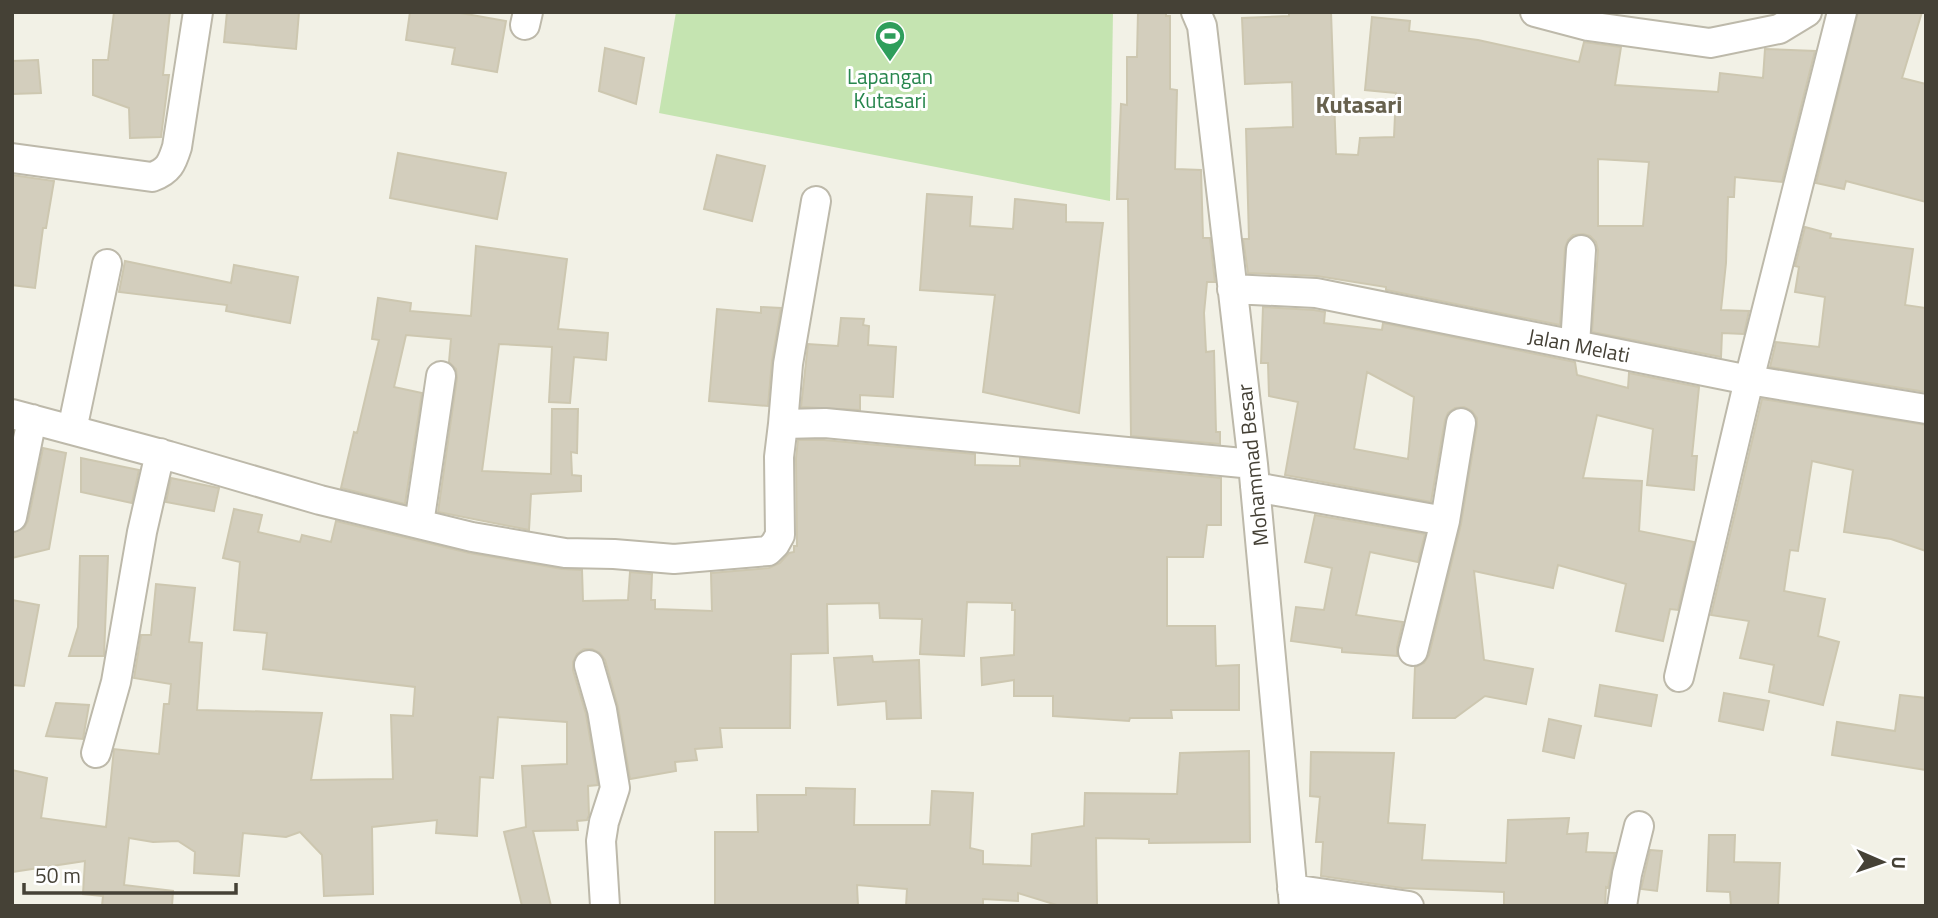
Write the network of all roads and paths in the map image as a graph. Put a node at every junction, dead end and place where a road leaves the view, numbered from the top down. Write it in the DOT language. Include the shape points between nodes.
graph roads {
  1 [pos="198,12"];
  2 [pos="1535,12"];
  3 [pos="1807,12"];
  4 [pos="1842,12"];
  5 [pos="1201,17"];
  6 [pos="12,158"];
  7 [pos="816,201"];
  8 [pos="1581,250"];
  9 [pos="107,264"];
  10 [pos="1231,289"];
  11 [pos="1575,345"];
  12 [pos="442,376"];
  13 [pos="1749,380"];
  14 [pos="1926,409"];
  15 [pos="22,417"];
  16 [pos="1461,423"];
  17 [pos="783,424"];
  18 [pos="72,430"];
  19 [pos="160,453"];
  20 [pos="1254,475"];
  21 [pos="12,517"];
  22 [pos="1445,521"];
  23 [pos="419,524"];
  24 [pos="1413,651"];
  25 [pos="589,665"];
  26 [pos="1679,677"];
  27 [pos="96,753"];
  28 [pos="1639,825"];
  29 [pos="1293,897"];
  30 [pos="605,906"];
  31 [pos="1409,906"];
  32 [pos="1622,906"];
  1 -- 6 [label="street" via="177,148 165,173 152,177"];
  2 -- 3 [label="street" via="1588,26 1710,43 1779,29"];
  4 -- 13 [label="street"];
  5 -- 10 [label="street, Mohammad Besar"];
  7 -- 17 [label="street" via="788,364"];
  8 -- 11 [label="street"];
  9 -- 18 [label="street"];
  10 -- 11 [label="street, Jalan Melati" via="1316,293"];
  10 -- 20 [label="street, Mohammad Besar"];
  11 -- 13 [label="street, Jalan Melati"];
  12 -- 23 [label="street"];
  13 -- 14 [label="street, Jalan Melati"];
  13 -- 26 [label="street"];
  15 -- 18 [label="street"];
  15 -- 21 [label="street"];
  16 -- 22 [label="street"];
  17 -- 20 [label="street" via="825,423"];
  17 -- 23 [label="street" via="780,535 768,551 674,559 565,553"];
  18 -- 19 [label="street"];
  19 -- 23 [label="street"];
  19 -- 27 [label="street" via="116,682"];
  20 -- 22 [label="street"];
  20 -- 29 [label="street, Mohammad Besar"];
  22 -- 24 [label="street"];
  25 -- 30 [label="street" via="602,709 614,788 601,841"];
  28 -- 32 [label="street"];
  29 -- 31 [label="street"];
}
